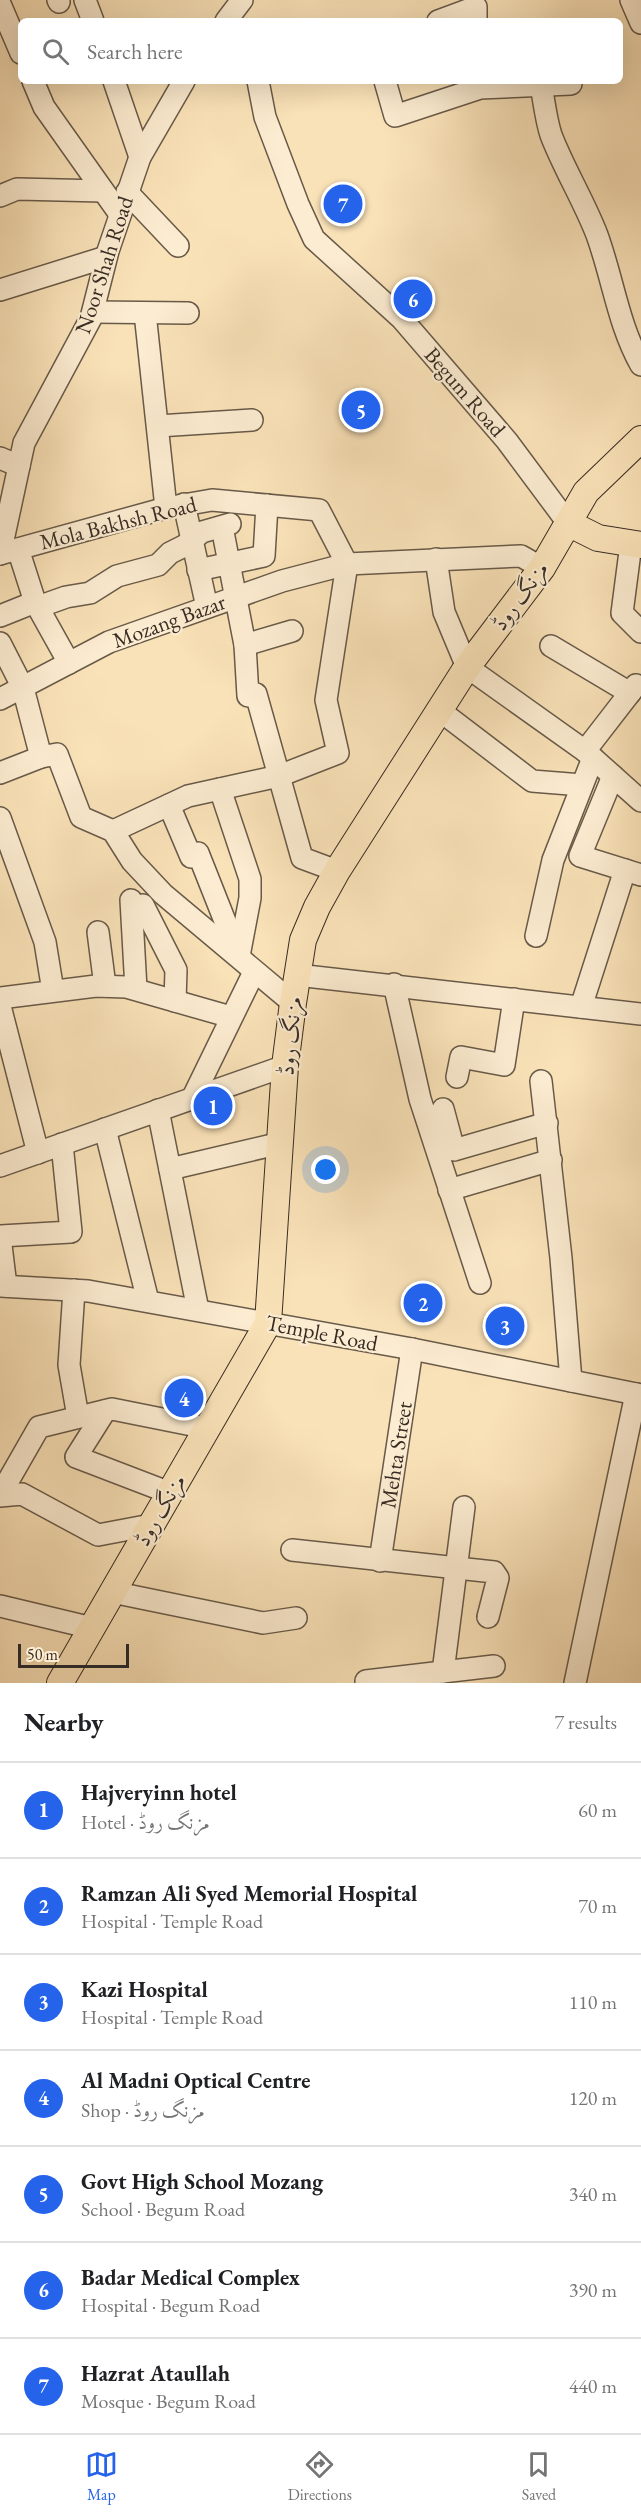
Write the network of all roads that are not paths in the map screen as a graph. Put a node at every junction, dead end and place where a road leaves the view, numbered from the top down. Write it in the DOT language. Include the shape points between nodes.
graph roads {
  1 [pos="85,0"];
  2 [pos="242,0"];
  3 [pos="248,0"];
  4 [pos="631,0"];
  5 [pos="1,11"];
  6 [pos="92,18"];
  7 [pos="228,18"];
  8 [pos="247,18"];
  9 [pos="446,18"];
  10 [pos="476,18"];
  11 [pos="641,23"];
  12 [pos="18,47"];
  13 [pos="34,84"];
  14 [pos="115,84"];
  15 [pos="182,84"];
  16 [pos="259,84"];
  17 [pos="386,84"];
  18 [pos="571,84"];
  19 [pos="480,85"];
  20 [pos="541,85"];
  21 [pos="140,157"];
  22 [pos="103,191"];
  23 [pos="127,192"];
  24 [pos="0,196"];
  25 [pos="119,213"];
  26 [pos="178,246"];
  27 [pos="106,257"];
  28 [pos="0,290"];
  29 [pos="93,312"];
  30 [pos="145,313"];
  31 [pos="188,313"];
  32 [pos="641,365"];
  33 [pos="252,420"];
  34 [pos="158,426"];
  35 [pos="641,439"];
  36 [pos="10,462"];
  37 [pos="267,505"];
  38 [pos="175,506"];
  39 [pos="568,523"];
  40 [pos="192,540"];
  41 [pos="636,544"];
  42 [pos="6,553"];
  43 [pos="436,559"];
  44 [pos="228,563"];
  45 [pos="347,564"];
  46 [pos="542,568"];
  47 [pos="198,570"];
  48 [pos="234,597"];
  49 [pos="36,604"];
  50 [pos="207,607"];
  51 [pos="0,616"];
  52 [pos="292,631"];
  53 [pos="641,632"];
  54 [pos="0,644"];
  55 [pos="245,645"];
  56 [pos="551,646"];
  57 [pos="69,663"];
  58 [pos="467,667"];
  59 [pos="23,688"];
  60 [pos="0,699"];
  61 [pos="439,710"];
  62 [pos="589,754"];
  63 [pos="41,758"];
  64 [pos="0,773"];
  65 [pos="279,776"];
  66 [pos="613,776"];
  67 [pos="582,785"];
  68 [pos="220,789"];
  69 [pos="641,801"];
  70 [pos="169,805"];
  71 [pos="0,818"];
  72 [pos="113,831"];
  73 [pos="337,871"];
  74 [pos="633,873"];
  75 [pos="98,932"];
  76 [pos="536,936"];
  77 [pos="239,957"];
  78 [pos="254,972"];
  79 [pos="297,975"];
  80 [pos="394,984"];
  81 [pos="105,986"];
  82 [pos="136,989"];
  83 [pos="53,991"];
  84 [pos="0,998"];
  85 [pos="514,999"];
  86 [pos="175,1001"];
  87 [pos="293,1003"];
  88 [pos="0,1006"];
  89 [pos="581,1007"];
  90 [pos="641,1014"];
  91 [pos="231,1017"];
  92 [pos="285,1066"];
  93 [pos="457,1077"];
  94 [pos="541,1081"];
  95 [pos="192,1099"];
  96 [pos="443,1109"];
  97 [pos="158,1110"];
  98 [pos="547,1123"];
  99 [pos="105,1129"];
  100 [pos="281,1143"];
  101 [pos="62,1144"];
  102 [pos="38,1153"];
  103 [pos="551,1160"];
  104 [pos="0,1166"];
  105 [pos="170,1169"];
  106 [pos="449,1190"];
  107 [pos="0,1237"];
  108 [pos="480,1283"];
  109 [pos="3,1286"];
  110 [pos="74,1290"];
  111 [pos="147,1301"];
  112 [pos="198,1310"];
  113 [pos="268,1323"];
  114 [pos="412,1350"];
  115 [pos="571,1381"];
  116 [pos="638,1394"];
  117 [pos="105,1411"];
  118 [pos="78,1417"];
  119 [pos="207,1428"];
  120 [pos="170,1493"];
  121 [pos="0,1496"];
  122 [pos="464,1507"];
  123 [pos="151,1525"];
  124 [pos="292,1550"];
  125 [pos="380,1561"];
  126 [pos="456,1569"];
  127 [pos="112,1592"];
  128 [pos="0,1606"];
  129 [pos="488,1617"];
  130 [pos="296,1618"];
  131 [pos="92,1628"];
  132 [pos="494,1666"];
  133 [pos="443,1672"];
  134 [pos="422,1679"];
  135 [pos="366,1681"];
  136 [pos="60,1683"];
  137 [pos="575,1683"];
  1 -- 6 [label="street"];
  2 -- 7 [label="street"];
  3 -- 8 [label="street"];
  4 -- 11 [label="street"];
  5 -- 12 [label="street"];
  9 -- 10 [label="street" via="476,7"];
  13 -- 22 [label="street" via="44,107"];
  14 -- 21 [label="street"];
  15 -- 21 [label="street, Noor Shah Road"];
  16 -- 39 [label="street, Begum Road" via="265,117 314,239 401,318 507,441"];
  17 -- 19 [label="street" via="395,116"];
  18 -- 20 [label="street"];
  19 -- 20 [label="street"];
  20 -- 32 [label="street" via="550,133 596,233 617,310"];
  21 -- 23 [label="street, Noor Shah Road"];
  22 -- 24 [label="street" via="16,189"];
  22 -- 25 [label="street"];
  23 -- 25 [label="street, Noor Shah Road"];
  23 -- 26 [label="street"];
  25 -- 27 [label="street, Noor Shah Road"];
  27 -- 28 [label="street"];
  27 -- 29 [label="street, Noor Shah Road"];
  29 -- 30 [label="street"];
  29 -- 36 [label="street, Noor Shah Road" via="62,377"];
  30 -- 31 [label="street"];
  30 -- 34 [label="street"];
  33 -- 34 [label="street"];
  34 -- 38 [label="street"];
  35 -- 39 [label="main road, مزنگ روڈ" via="596,481"];
  36 -- 42 [label="street, Noor Shah Road"];
  37 -- 38 [label="street, Mola Bakhsh Road" via="212,500"];
  37 -- 44 [label="street" via="264,556"];
  37 -- 45 [label="street, Mola Bakhsh Road" via="319,510"];
  38 -- 40 [label="street"];
  38 -- 42 [label="street, Mola Bakhsh Road"];
  39 -- 41 [label="main road" via="598,538"];
  39 -- 46 [label="main road, مزنگ روڈ"];
  40 -- 44 [label="street" via="202,532 226,525"];
  40 -- 47 [label="street"];
  40 -- 49 [label="street" via="170,552 158,565 117,576 90,593"];
  41 -- 53 [label="street" via="622,614"];
  42 -- 49 [label="street"];
  43 -- 45 [label="street, Mozang Bazar"];
  43 -- 46 [label="street, Mozang Bazar" via="521,556"];
  43 -- 58 [label="street" via="444,612"];
  44 -- 47 [label="street"];
  44 -- 48 [label="street"];
  45 -- 48 [label="street, Mozang Bazar"];
  45 -- 65 [label="street" via="326,700 338,753"];
  46 -- 58 [label="main road, مزنگ روڈ"];
  47 -- 50 [label="street"];
  48 -- 50 [label="street, Mozang Bazar"];
  48 -- 55 [label="street"];
  49 -- 51 [label="street"];
  49 -- 57 [label="street"];
  50 -- 57 [label="street, Mozang Bazar" via="109,642"];
  52 -- 55 [label="street"];
  54 -- 59 [label="street"];
  55 -- 65 [label="street" via="248,696 256,694"];
  56 -- 62 [label="street" via="633,689"];
  57 -- 59 [label="street, Mozang Bazar"];
  58 -- 61 [label="main road, مزنگ روڈ"];
  58 -- 62 [label="street"];
  59 -- 60 [label="street, Mozang Bazar"];
  59 -- 63 [label="street"];
  61 -- 67 [label="street" via="532,781"];
  61 -- 73 [label="main road, مزنگ روڈ"];
  62 -- 66 [label="street"];
  62 -- 67 [label="street"];
  63 -- 64 [label="street"];
  63 -- 72 [label="street" via="57,754 81,817"];
  65 -- 68 [label="street"];
  65 -- 73 [label="street" via="302,858"];
  66 -- 69 [label="street"];
  66 -- 74 [label="street" via="580,856"];
  67 -- 76 [label="street" via="553,860"];
  68 -- 70 [label="street"];
  68 -- 77 [label="street" via="250,879"];
  70 -- 72 [label="street"];
  70 -- 77 [label="street" via="191,857 198,853"];
  71 -- 83 [label="street" via="45,942"];
  72 -- 77 [label="street" via="132,861 164,894"];
  73 -- 79 [label="main road, مزنگ روڈ" via="303,940"];
  74 -- 89 [label="street"];
  75 -- 81 [label="street"];
  77 -- 78 [label="street"];
  78 -- 87 [label="street"];
  78 -- 91 [label="street"];
  79 -- 80 [label="street"];
  79 -- 87 [label="main road, مزنگ روڈ"];
  80 -- 85 [label="street"];
  80 -- 106 [label="street" via="420,1099"];
  81 -- 82 [label="street"];
  81 -- 83 [label="street"];
  82 -- 86 [label="street"];
  82 -- 86 [label="street" via="137,902 176,970"];
  83 -- 84 [label="street"];
  85 -- 89 [label="street"];
  85 -- 93 [label="street" via="504,1065 461,1057"];
  86 -- 91 [label="street"];
  87 -- 92 [label="main road, مزنگ روڈ"];
  88 -- 102 [label="street"];
  89 -- 90 [label="street"];
  91 -- 95 [label="street"];
  92 -- 95 [label="street"];
  92 -- 100 [label="main road, مزنگ روڈ"];
  94 -- 98 [label="street"];
  95 -- 97 [label="street"];
  96 -- 98 [label="street" via="454,1150"];
  97 -- 99 [label="street"];
  97 -- 105 [label="street"];
  98 -- 103 [label="street"];
  99 -- 101 [label="street"];
  99 -- 111 [label="street"];
  100 -- 105 [label="street"];
  100 -- 113 [label="main road, مزنگ روڈ"];
  101 -- 102 [label="street"];
  101 -- 107 [label="street" via="71,1232"];
  102 -- 104 [label="street"];
  103 -- 106 [label="street"];
  103 -- 115 [label="street"];
  105 -- 112 [label="street"];
  106 -- 108 [label="street"];
  107 -- 109 [label="street"];
  109 -- 110 [label="street, Temple Road"];
  110 -- 111 [label="street, Temple Road"];
  110 -- 118 [label="street" via="69,1365"];
  111 -- 112 [label="street, Temple Road"];
  112 -- 113 [label="street, Temple Road"];
  113 -- 114 [label="street, Temple Road"];
  113 -- 119 [label="main road, مزنگ روڈ"];
  114 -- 115 [label="street, Temple Road"];
  114 -- 125 [label="street, Mehta Street"];
  115 -- 116 [label="street, Temple Road"];
  116 -- 137 [label="street"];
  117 -- 118 [label="street"];
  117 -- 119 [label="street" via="112,1409"];
  117 -- 120 [label="street" via="76,1457"];
  118 -- 121 [label="street" via="39,1427"];
  119 -- 120 [label="main road, مزنگ روڈ"];
  120 -- 123 [label="main road, مزنگ روڈ"];
  121 -- 123 [label="street" via="22,1494 98,1535"];
  122 -- 126 [label="street"];
  123 -- 127 [label="main road, مزنگ روڈ"];
  124 -- 125 [label="street"];
  125 -- 126 [label="street"];
  126 -- 129 [label="street" via="497,1574"];
  126 -- 133 [label="street"];
  127 -- 130 [label="street" via="263,1623"];
  127 -- 131 [label="main road, مزنگ روڈ"];
  128 -- 131 [label="street"];
  131 -- 136 [label="main road, مزنگ روڈ"];
  132 -- 133 [label="street"];
  133 -- 134 [label="street"];
  134 -- 135 [label="street"];
}
